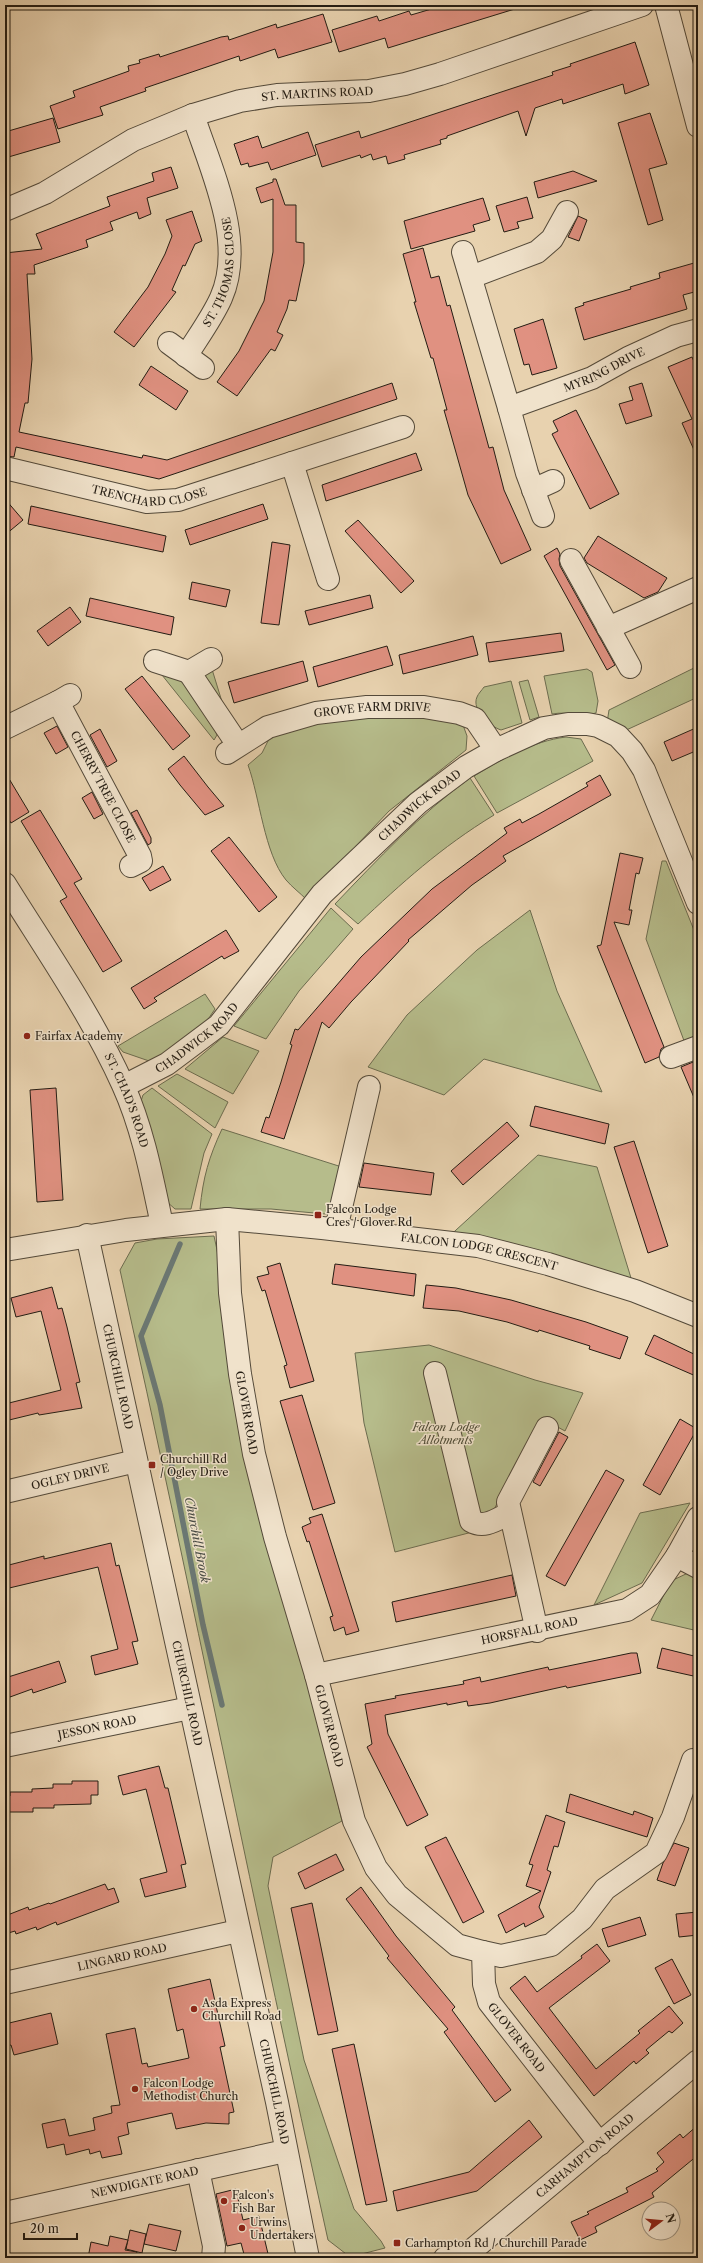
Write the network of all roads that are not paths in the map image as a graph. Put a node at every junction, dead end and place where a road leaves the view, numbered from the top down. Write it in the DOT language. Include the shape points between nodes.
graph roads {
  1 [pos="642,5"];
  2 [pos="666,5"];
  3 [pos="690,66"];
  4 [pos="193,115"];
  5 [pos="698,126"];
  6 [pos="5,210"];
  7 [pos="567,212"];
  8 [pos="463,252"];
  9 [pos="471,278"];
  10 [pos="698,330"];
  11 [pos="169,343"];
  12 [pos="509,408"];
  13 [pos="403,427"];
  14 [pos="292,463"];
  15 [pos="5,468"];
  16 [pos="553,481"];
  17 [pos="533,490"];
  18 [pos="543,516"];
  19 [pos="571,560"];
  20 [pos="328,579"];
  21 [pos="698,588"];
  22 [pos="614,626"];
  23 [pos="211,659"];
  24 [pos="155,661"];
  25 [pos="630,668"];
  26 [pos="189,672"];
  27 [pos="5,728"];
  28 [pos="496,750"];
  29 [pos="131,866"];
  30 [pos="5,884"];
  31 [pos="698,903"];
  32 [pos="698,1047"];
  33 [pos="671,1057"];
  34 [pos="124,1086"];
  35 [pos="369,1087"];
  36 [pos="227,1219"];
  37 [pos="162,1225"];
  38 [pos="336,1229"];
  39 [pos="87,1235"];
  40 [pos="5,1250"];
  41 [pos="698,1316"];
  42 [pos="435,1373"];
  43 [pos="547,1428"];
  44 [pos="136,1461"];
  45 [pos="5,1492"];
  46 [pos="510,1513"];
  47 [pos="698,1518"];
  48 [pos="677,1556"];
  49 [pos="698,1568"];
  50 [pos="537,1631"];
  51 [pos="316,1675"];
  52 [pos="190,1708"];
  53 [pos="5,1746"];
  54 [pos="693,1760"];
  55 [pos="238,1930"];
  56 [pos="483,1952"];
  57 [pos="5,1983"];
  58 [pos="698,2061"];
  59 [pos="600,2144"];
  60 [pos="285,2151"];
  61 [pos="198,2170"];
  62 [pos="5,2213"];
  63 [pos="470,2254"];
  64 [pos="213,2258"];
  65 [pos="308,2258"];
  66 [pos="445,2258"];
  1 -- 4 [label="street, ST. MARTINS ROAD" via="405,84 369,91 277,95 240,101"];
  2 -- 3 [label="street"];
  3 -- 5 [label="street"];
  4 -- 6 [label="street, ST. MARTINS ROAD" via="133,140 45,193"];
  4 -- 11 [label="street, ST. THOMAS CLOSE" via="227,220 231,258 221,298 195,362"];
  7 -- 9 [label="street" via="552,239 537,252"];
  8 -- 9 [label="street"];
  9 -- 12 [label="street"];
  10 -- 12 [label="street, MYRING DRIVE" via="676,336 592,378"];
  12 -- 17 [label="street"];
  13 -- 14 [label="street, TRENCHARD CLOSE"];
  14 -- 15 [label="street, TRENCHARD CLOSE" via="178,500 147,502"];
  14 -- 20 [label="street"];
  16 -- 17 [label="street"];
  17 -- 18 [label="street"];
  19 -- 22 [label="street"];
  21 -- 22 [label="street"];
  22 -- 25 [label="street"];
  23 -- 26 [label="street"];
  24 -- 26 [label="street"];
  26 -- 28 [label="street, GROVE FARM DRIVE" via="232,749 268,727 316,713 367,707 424,707 459,713 475,719"];
  27 -- 29 [label="street, CHERRY TREE CLOSE" via="64,698 140,856 140,861"];
  28 -- 31 [label="street, CHADWICK ROAD" via="554,726 587,724 598,726 618,736 632,751 644,770"];
  28 -- 34 [label="street, CHADWICK ROAD" via="466,767 418,803 322,894 219,1025 167,1064"];
  30 -- 34 [label="street, ST. CHAD'S ROAD" via="91,1021"];
  32 -- 33 [label="street"];
  34 -- 37 [label="street, ST. CHAD'S ROAD" via="146,1152"];
  35 -- 38 [label="street"];
  36 -- 37 [label="street, FALCON LODGE CRESCENT"];
  36 -- 38 [label="street, FALCON LODGE CRESCENT"];
  36 -- 51 [label="street, GLOVER ROAD" via="230,1293 240,1374 254,1454 275,1537"];
  37 -- 39 [label="street, FALCON LODGE CRESCENT"];
  38 -- 41 [label="street, FALCON LODGE CRESCENT" via="478,1246 635,1291"];
  39 -- 40 [label="street, FALCON LODGE CRESCENT"];
  39 -- 44 [label="street, CHURCHILL ROAD"];
  42 -- 46 [label="street" via="471,1521 479,1525 486,1524"];
  43 -- 46 [label="street" via="508,1502"];
  44 -- 45 [label="street, OGLEY DRIVE"];
  44 -- 52 [label="street, CHURCHILL ROAD"];
  46 -- 50 [label="street"];
  47 -- 48 [label="street, HORSFALL ROAD"];
  48 -- 49 [label="street"];
  48 -- 50 [label="street, HORSFALL ROAD" via="650,1595 626,1610"];
  50 -- 51 [label="street, HORSFALL ROAD"];
  51 -- 56 [label="street, GLOVER ROAD" via="354,1821 376,1868 397,1895 457,1945"];
  52 -- 53 [label="street, JESSON ROAD"];
  52 -- 55 [label="street, CHURCHILL ROAD"];
  54 -- 56 [label="street" via="673,1817 656,1853 605,1889 582,1919 551,1945 501,1956"];
  55 -- 57 [label="street, LINGARD ROAD"];
  55 -- 60 [label="street, CHURCHILL ROAD"];
  56 -- 59 [label="street, GLOVER ROAD" via="484,1984 489,2002"];
  58 -- 59 [label="street, CARHAMPTON ROAD"];
  59 -- 63 [label="street, CARHAMPTON ROAD"];
  60 -- 61 [label="street, NEWDIGATE ROAD"];
  60 -- 65 [label="street, CHURCHILL ROAD"];
  61 -- 62 [label="street, NEWDIGATE ROAD"];
  61 -- 64 [label="street" via="214,2246"];
  63 -- 66 [label="street, CARHAMPTON ROAD"];
}
